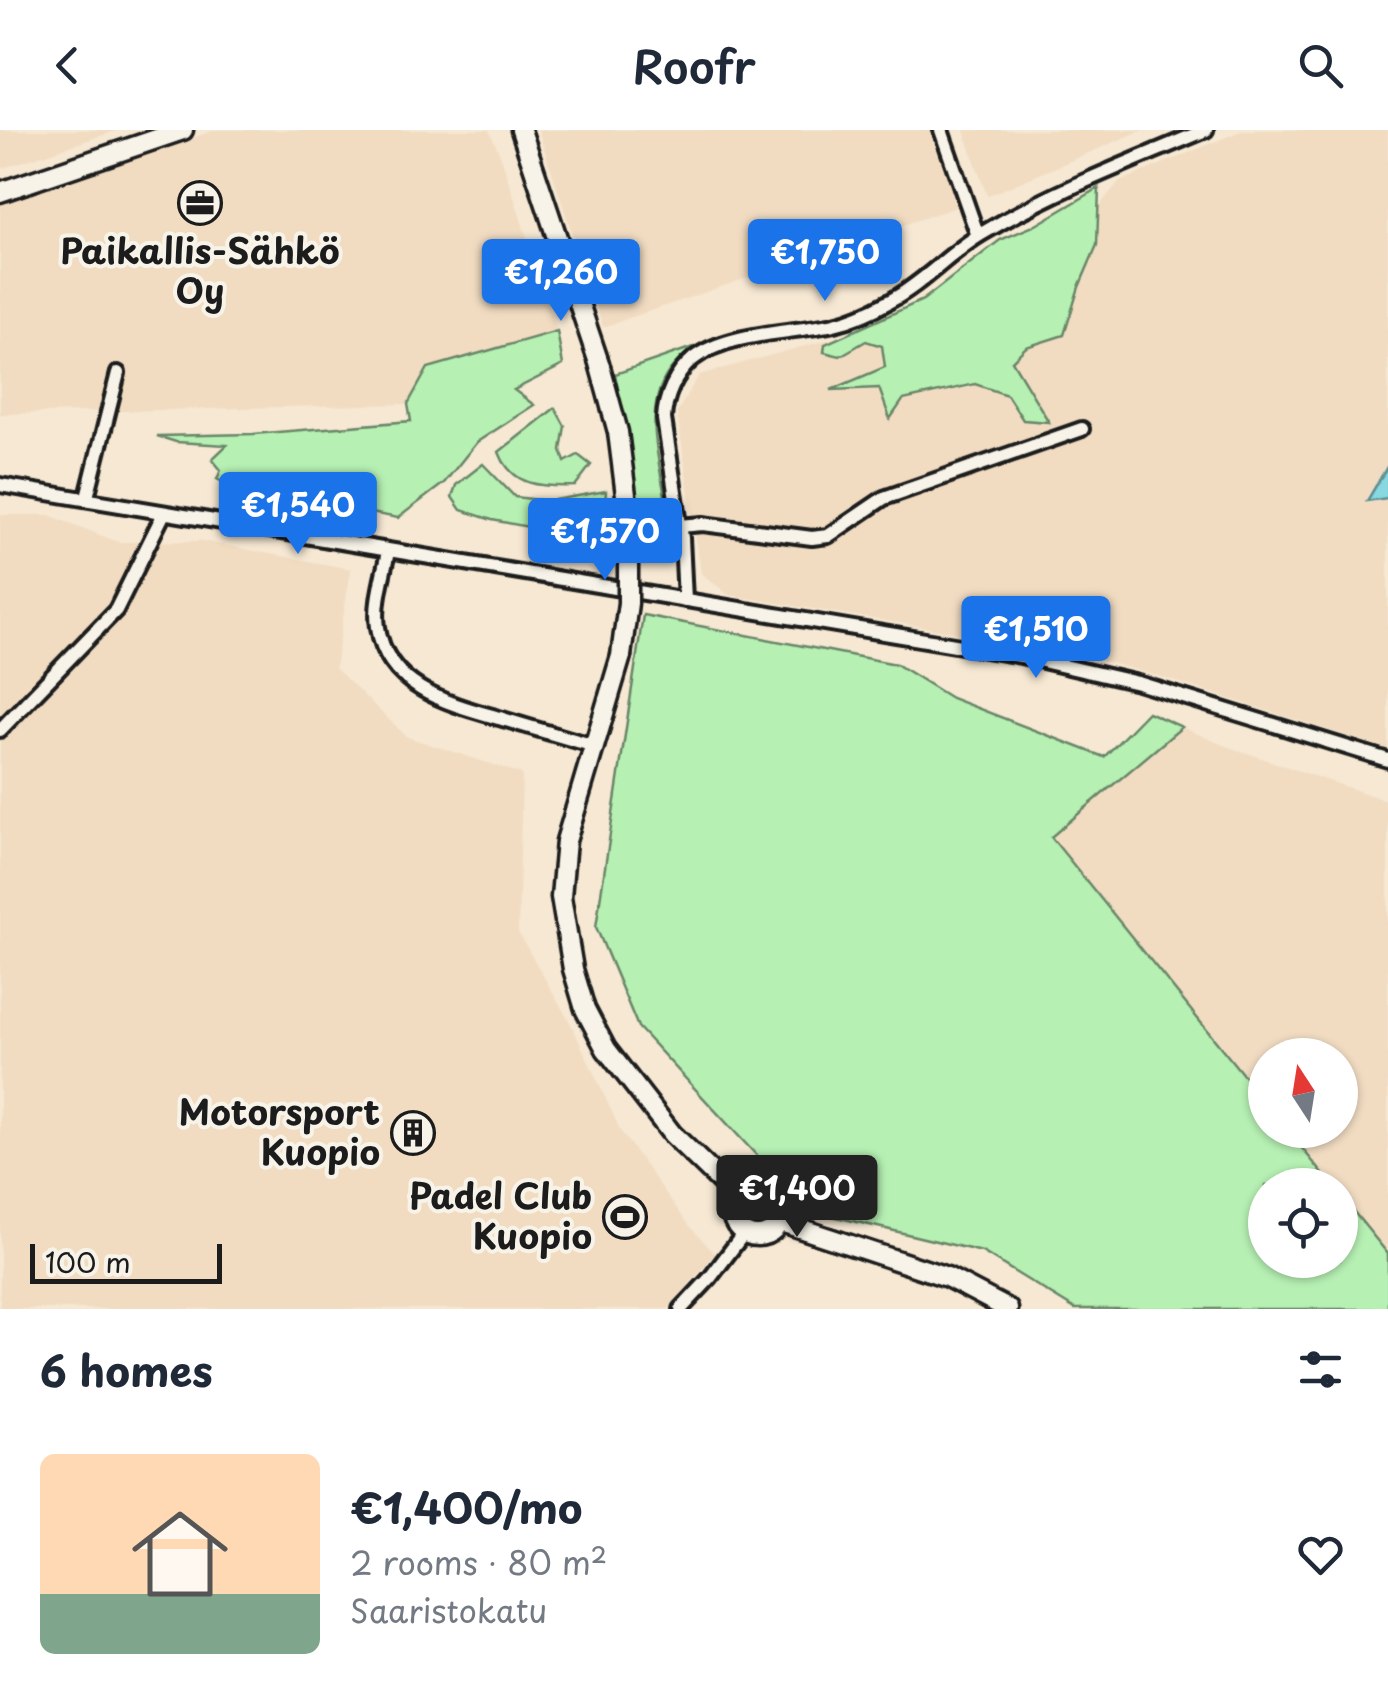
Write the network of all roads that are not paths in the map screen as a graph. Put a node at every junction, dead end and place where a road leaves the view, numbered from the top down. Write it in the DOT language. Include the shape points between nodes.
graph roads {
  1 [pos="182,130"];
  2 [pos="521,130"];
  3 [pos="941,130"];
  4 [pos="1206,130"];
  5 [pos="0,192"];
  6 [pos="978,236"];
  7 [pos="118,373"];
  8 [pos="1082,429"];
  9 [pos="0,484"];
  10 [pos="87,497"];
  11 [pos="164,513"];
  12 [pos="680,526"];
  13 [pos="388,551"];
  14 [pos="685,600"];
  15 [pos="0,730"];
  16 [pos="595,746"];
  17 [pos="1388,760"];
  18 [pos="736,1196"];
  19 [pos="781,1222"];
  20 [pos="744,1233"];
  21 [pos="682,1309"];
  22 [pos="1008,1309"];
  1 -- 5 [label="main road"];
  2 -- 16 [label="main road, bridge" via="599,363 618,432 628,511 621,656"];
  3 -- 6 [label="street"];
  4 -- 6 [label="street" via="1036,202"];
  6 -- 12 [label="street" via="892,301 838,324 740,341 695,358 665,404"];
  7 -- 10 [label="street"];
  8 -- 12 [label="street" via="884,498 828,536"];
  9 -- 10 [label="street"];
  10 -- 11 [label="street"];
  11 -- 13 [label="street"];
  11 -- 15 [label="street" via="116,610"];
  12 -- 14 [label="street"];
  13 -- 14 [label="street"];
  13 -- 16 [label="street" via="378,627 404,677 450,704"];
  14 -- 17 [label="street" via="1021,656 1138,683"];
  16 -- 18 [label="main road" via="566,841 561,897 581,996 606,1048 672,1134"];
  18 -- 19 [label="main road" via="748,1187 766,1187 779,1200"];
  18 -- 20 [label="main road" via="732,1218"];
  19 -- 20 [label="main road" via="764,1235"];
  19 -- 22 [label="main road" via="947,1277"];
  20 -- 21 [label="street"];
}
